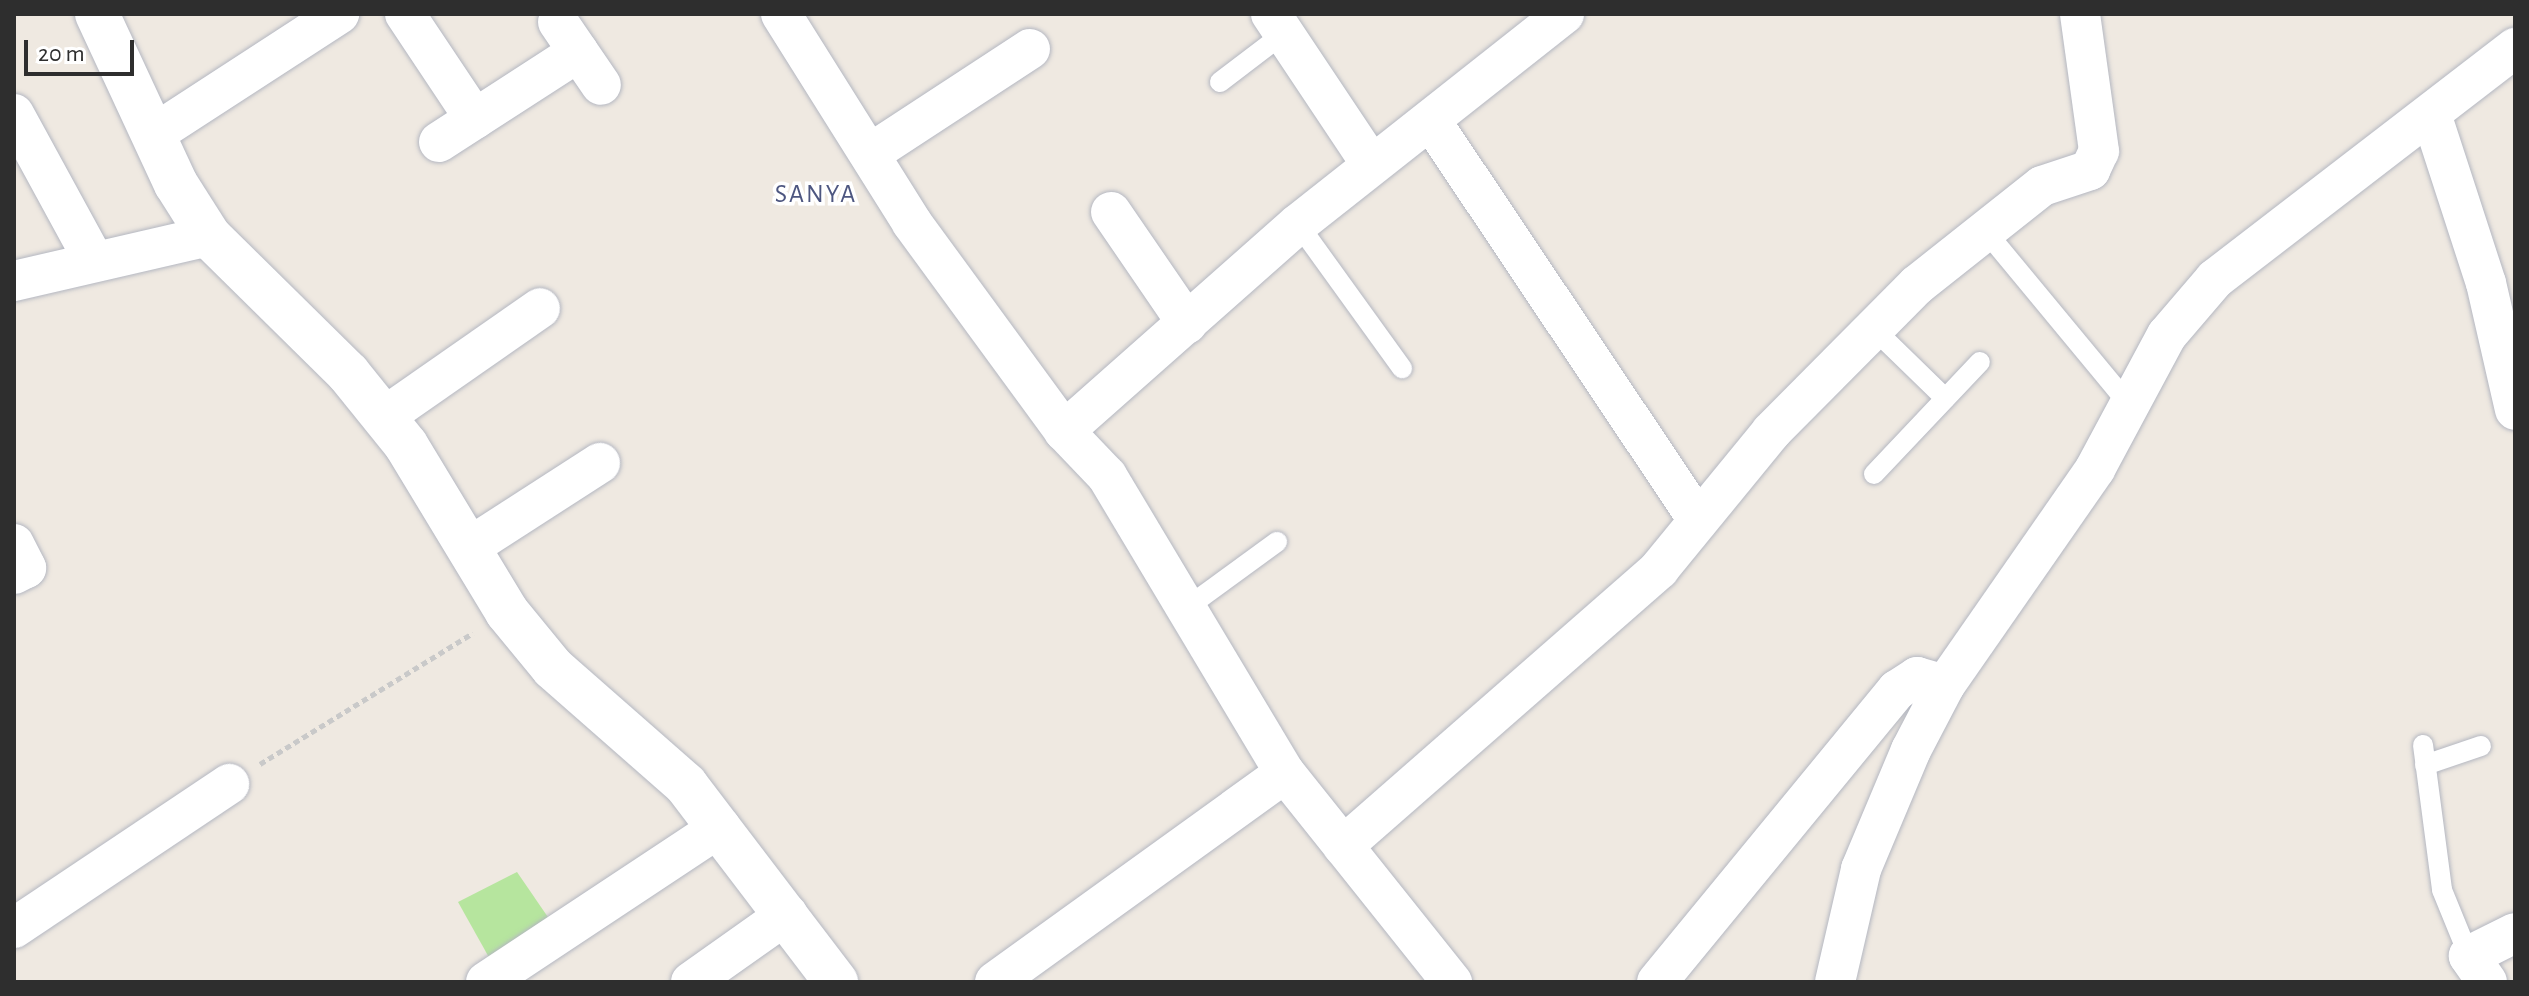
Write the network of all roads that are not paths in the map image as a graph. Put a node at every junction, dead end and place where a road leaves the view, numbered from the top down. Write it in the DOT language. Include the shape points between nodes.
graph roads {
  1 [pos="97,14"];
  2 [pos="339,14"];
  3 [pos="405,14"];
  4 [pos="781,14"];
  5 [pos="1564,14"];
  6 [pos="2080,14"];
  7 [pos="1277,24"];
  8 [pos="2515,48"];
  9 [pos="1030,49"];
  10 [pos="1220,82"];
  11 [pos="601,85"];
  12 [pos="14,114"];
  13 [pos="2431,114"];
  14 [pos="475,119"];
  15 [pos="1433,124"];
  16 [pos="154,134"];
  17 [pos="439,142"];
  18 [pos="871,153"];
  19 [pos="1371,164"];
  20 [pos="1111,212"];
  21 [pos="1298,224"];
  22 [pos="1983,228"];
  23 [pos="209,236"];
  24 [pos="94,261"];
  25 [pos="14,281"];
  26 [pos="540,308"];
  27 [pos="1187,323"];
  28 [pos="1875,330"];
  29 [pos="1980,362"];
  30 [pos="1402,368"];
  31 [pos="1945,398"];
  32 [pos="2131,407"];
  33 [pos="2515,410"];
  34 [pos="384,417"];
  35 [pos="1064,431"];
  36 [pos="600,463"];
  37 [pos="1874,474"];
  38 [pos="1697,519"];
  39 [pos="1277,542"];
  40 [pos="14,544"];
  41 [pos="468,548"];
  42 [pos="14,574"];
  43 [pos="1185,609"];
  44 [pos="1945,685"];
  45 [pos="2481,746"];
  46 [pos="1285,773"];
  47 [pos="229,784"];
  48 [pos="720,827"];
  49 [pos="1343,846"];
  50 [pos="787,914"];
  51 [pos="14,928"];
  52 [pos="2515,933"];
  53 [pos="2478,969"];
  54 [pos="486,982"];
  55 [pos="691,982"];
  56 [pos="836,982"];
  57 [pos="995,982"];
  58 [pos="1452,982"];
  59 [pos="1657,982"];
  60 [pos="1835,982"];
  1 -- 16 [label="street"];
  2 -- 16 [label="street"];
  3 -- 14 [label="street"];
  4 -- 18 [label="street"];
  5 -- 15 [label="street"];
  6 -- 22 [label="street" via="2099,151 2090,170 2042,186"];
  7 -- 10 [label="lane"];
  7 -- 19 [label="street"];
  8 -- 13 [label="street"];
  9 -- 18 [label="street"];
  11 -- 14 [label="street" via="568,37"];
  12 -- 24 [label="street"];
  13 -- 32 [label="street" via="2215,279 2167,335"];
  13 -- 33 [label="street" via="2486,283"];
  14 -- 17 [label="street"];
  15 -- 19 [label="street"];
  15 -- 38 [label="street"];
  16 -- 23 [label="street"];
  18 -- 35 [label="street" via="912,223"];
  19 -- 21 [label="street"];
  20 -- 27 [label="street"];
  21 -- 27 [label="street"];
  21 -- 30 [label="lane"];
  22 -- 28 [label="street"];
  22 -- 32 [label="lane"];
  23 -- 24 [label="street"];
  23 -- 34 [label="street"];
  24 -- 25 [label="street"];
  26 -- 34 [label="street"];
  27 -- 35 [label="street"];
  28 -- 31 [label="lane"];
  28 -- 38 [label="street" via="1771,432"];
  29 -- 31 [label="lane"];
  31 -- 37 [label="lane"];
  32 -- 44 [label="street"];
  34 -- 41 [label="street"];
  35 -- 43 [label="street" via="1107,476"];
  36 -- 41 [label="street"];
  38 -- 49 [label="street" via="1659,569"];
  39 -- 43 [label="lane"];
  40 -- 42 [label="street" via="26,568"];
  41 -- 48 [label="street" via="507,612 553,668 686,785"];
  43 -- 46 [label="street"];
  44 -- 59 [label="street" via="1917,677 1897,690"];
  44 -- 60 [label="street" via="1877,824"];
  45 -- 53 [label="lane" via="2424,755 2442,890"];
  46 -- 49 [label="street"];
  46 -- 57 [label="street"];
  47 -- 51 [label="street"];
  48 -- 50 [label="street"];
  48 -- 54 [label="street"];
  49 -- 58 [label="street"];
  50 -- 55 [label="street"];
  50 -- 56 [label="street"];
  52 -- 53 [label="street"];
}
